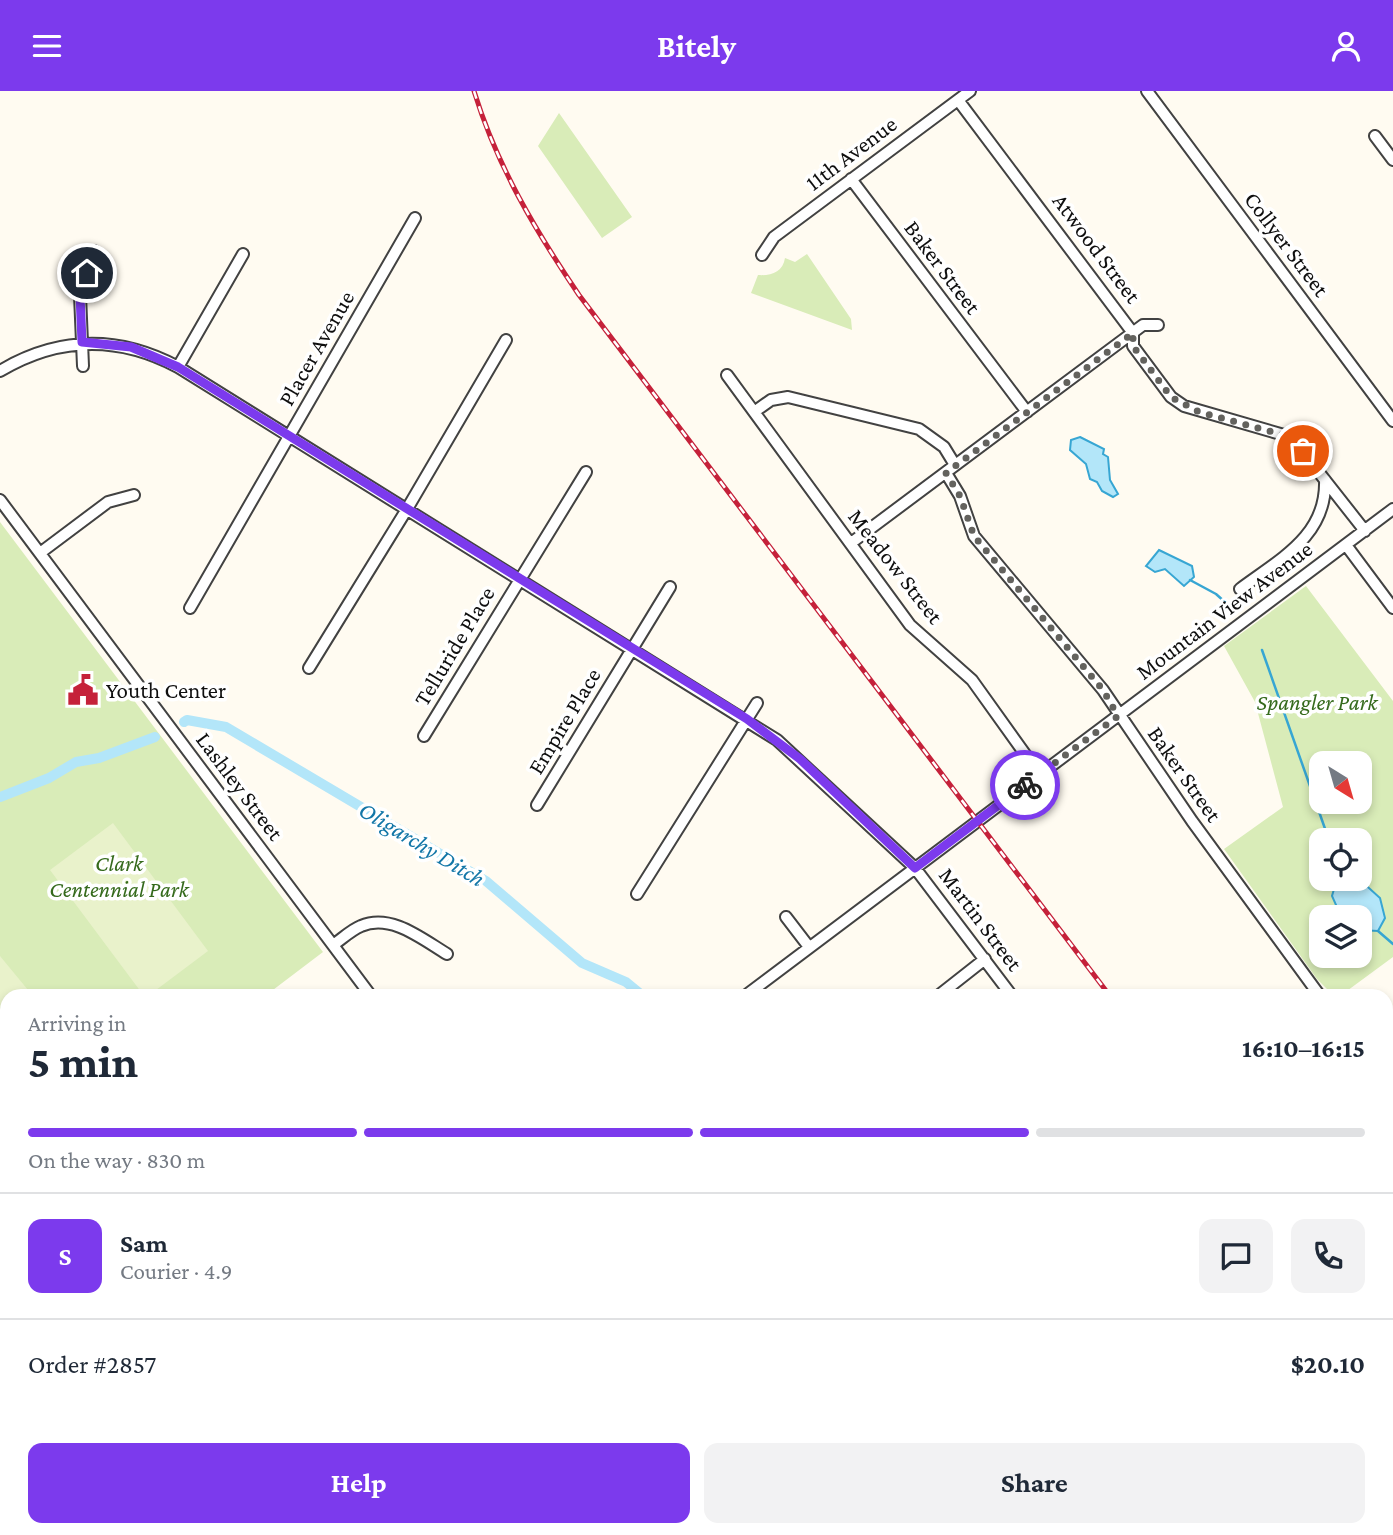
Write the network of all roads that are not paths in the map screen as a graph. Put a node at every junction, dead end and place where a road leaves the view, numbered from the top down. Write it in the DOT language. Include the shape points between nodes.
graph roads {
  1 [pos="1147,91"];
  2 [pos="963,94"];
  3 [pos="1375,136"];
  4 [pos="1393,160"];
  5 [pos="851,179"];
  6 [pos="415,218"];
  7 [pos="94,251"];
  8 [pos="243,254"];
  9 [pos="762,255"];
  10 [pos="1158,325"];
  11 [pos="1133,333"];
  12 [pos="506,340"];
  13 [pos="82,342"];
  14 [pos="83,366"];
  15 [pos="178,367"];
  16 [pos="0,371"];
  17 [pos="727,375"];
  18 [pos="754,412"];
  19 [pos="1027,412"];
  20 [pos="1393,421"];
  21 [pos="289,437"];
  22 [pos="956,465"];
  23 [pos="586,472"];
  24 [pos="946,473"];
  25 [pos="1325,480"];
  26 [pos="134,495"];
  27 [pos="0,500"];
  28 [pos="407,509"];
  29 [pos="1393,509"];
  30 [pos="1364,531"];
  31 [pos="851,543"];
  32 [pos="1346,545"];
  33 [pos="40,552"];
  34 [pos="520,579"];
  35 [pos="670,587"];
  36 [pos="1240,589"];
  37 [pos="190,608"];
  38 [pos="1393,608"];
  39 [pos="632,649"];
  40 [pos="309,668"];
  41 [pos="757,703"];
  42 [pos="1118,716"];
  43 [pos="747,719"];
  44 [pos="424,736"];
  45 [pos="1040,775"];
  46 [pos="537,805"];
  47 [pos="915,868"];
  48 [pos="637,894"];
  49 [pos="786,917"];
  50 [pos="333,945"];
  51 [pos="809,947"];
  52 [pos="447,954"];
  53 [pos="985,959"];
  54 [pos="366,989"];
  55 [pos="754,989"];
  56 [pos="947,989"];
  57 [pos="1007,989"];
  58 [pos="1315,989"];
  1 -- 20 [label="street, Collyer Street"];
  2 -- 5 [label="street, 11th Avenue"];
  2 -- 11 [label="street, Atwood Street"];
  3 -- 4 [label="street"];
  5 -- 9 [label="street, 11th Avenue" via="774,237"];
  5 -- 19 [label="street, Baker Street"];
  6 -- 21 [label="street, Placer Avenue"];
  7 -- 13 [label="street" via="80,295"];
  8 -- 15 [label="street"];
  10 -- 11 [label="street" via="1143,325"];
  11 -- 19 [label="street"];
  11 -- 25 [label="street, Atwood Street" via="1133,346 1171,397 1199,412 1284,435"];
  12 -- 28 [label="street"];
  13 -- 14 [label="street"];
  13 -- 15 [label="street, Martin Street" via="131,347"];
  13 -- 16 [label="street, Martin Street" via="52,347"];
  15 -- 21 [label="street, Martin Street"];
  17 -- 18 [label="street, Meadow Street"];
  18 -- 22 [label="street" via="771,400 788,397 919,429 944,447"];
  18 -- 31 [label="street, Meadow Street"];
  19 -- 22 [label="street"];
  21 -- 28 [label="street, Martin Street"];
  21 -- 37 [label="street, Placer Avenue"];
  22 -- 24 [label="street"];
  23 -- 34 [label="street, Telluride Place"];
  24 -- 31 [label="street"];
  24 -- 42 [label="street, Baker Street" via="974,536 1103,690"];
  25 -- 30 [label="street, Atwood Street"];
  25 -- 36 [label="street" via="1326,497 1313,530"];
  26 -- 33 [label="street" via="108,502"];
  27 -- 33 [label="street, Lashley Street"];
  28 -- 34 [label="street, Martin Street"];
  28 -- 40 [label="street"];
  29 -- 30 [label="street, Mountain View Avenue"];
  30 -- 32 [label="street, Mountain View Avenue"];
  31 -- 45 [label="street, Meadow Street" via="910,625 972,680"];
  32 -- 38 [label="street"];
  32 -- 42 [label="street, Mountain View Avenue"];
  33 -- 50 [label="street, Lashley Street"];
  34 -- 39 [label="street, Martin Street"];
  34 -- 44 [label="street, Telluride Place"];
  35 -- 39 [label="street, Empire Place"];
  39 -- 43 [label="street, Martin Street"];
  39 -- 46 [label="street, Empire Place"];
  41 -- 43 [label="street"];
  42 -- 45 [label="street, Mountain View Avenue"];
  42 -- 58 [label="street, Baker Street"];
  43 -- 47 [label="street, Martin Street" via="800,759"];
  43 -- 48 [label="street"];
  45 -- 47 [label="street, Mountain View Avenue"];
  47 -- 51 [label="street, Mountain View Avenue"];
  47 -- 53 [label="street, Martin Street"];
  49 -- 51 [label="street"];
  50 -- 52 [label="street" via="361,926 377,923 407,930"];
  50 -- 54 [label="street, Lashley Street"];
  51 -- 55 [label="street, Mountain View Avenue"];
  53 -- 56 [label="street"];
  53 -- 57 [label="street, Martin Street"];
}
